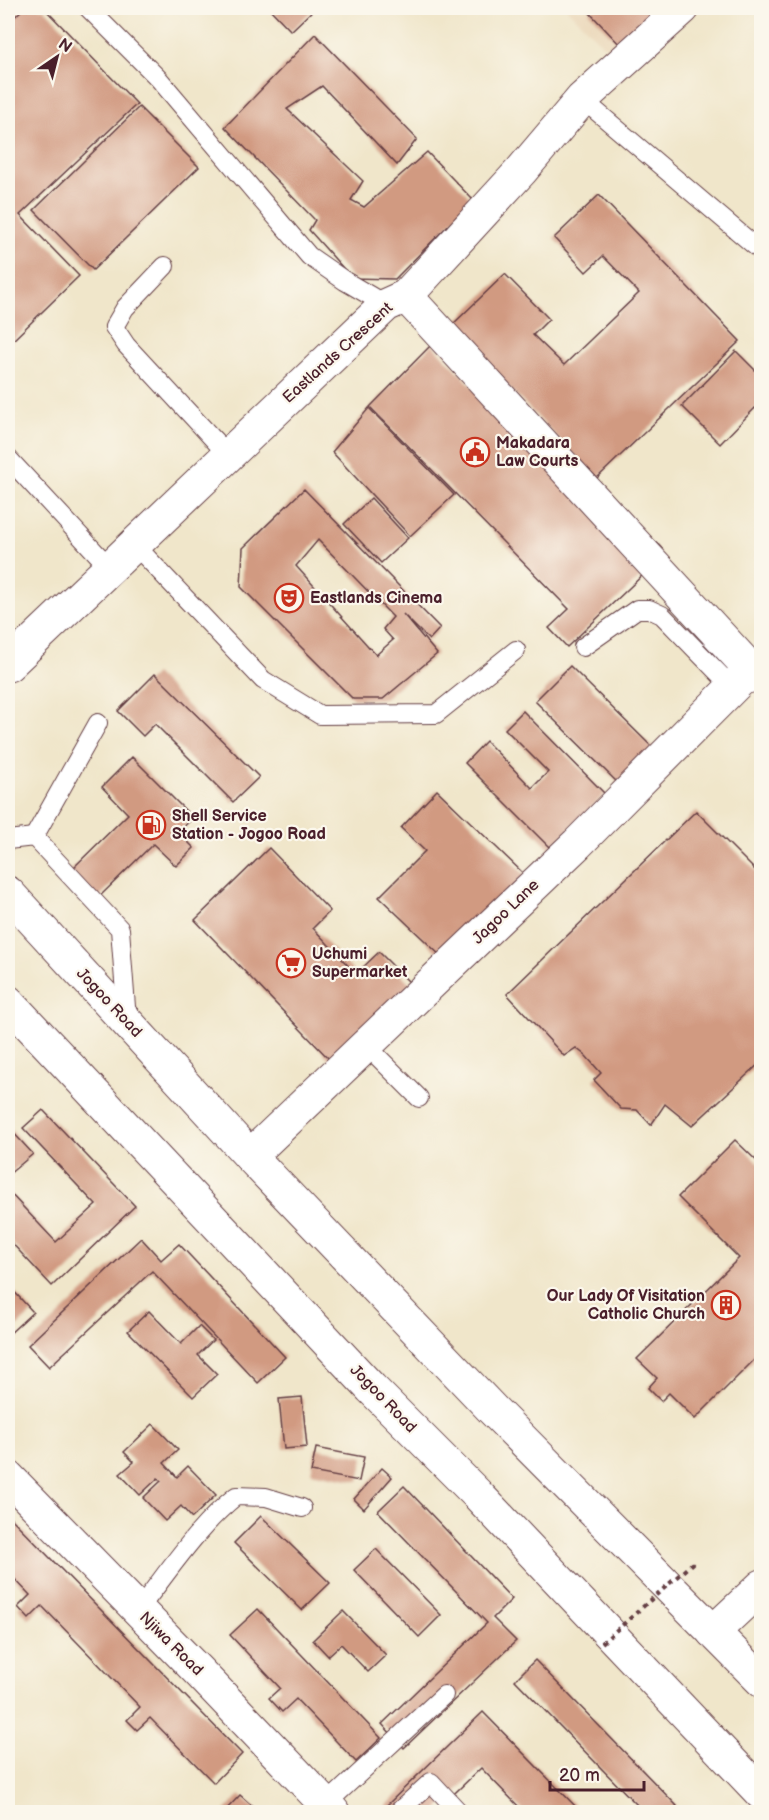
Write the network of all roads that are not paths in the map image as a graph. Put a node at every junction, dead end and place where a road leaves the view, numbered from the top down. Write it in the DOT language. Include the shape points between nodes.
graph roads {
  1 [pos="88,8"];
  2 [pos="683,8"];
  3 [pos="582,99"];
  4 [pos="762,252"];
  5 [pos="165,266"];
  6 [pos="396,300"];
  7 [pos="228,455"];
  8 [pos="8,458"];
  9 [pos="134,544"];
  10 [pos="110,568"];
  11 [pos="583,647"];
  12 [pos="516,650"];
  13 [pos="8,665"];
  14 [pos="750,678"];
  15 [pos="98,723"];
  16 [pos="34,837"];
  17 [pos="8,840"];
  18 [pos="8,893"];
  19 [pos="12,1014"];
  20 [pos="127,1023"];
  21 [pos="366,1046"];
  22 [pos="419,1098"];
  23 [pos="250,1156"];
  24 [pos="8,1477"];
  25 [pos="302,1508"];
  26 [pos="762,1586"];
  27 [pos="138,1610"];
  28 [pos="713,1632"];
  29 [pos="762,1681"];
  30 [pos="444,1695"];
  31 [pos="762,1794"];
  32 [pos="329,1809"];
  33 [pos="398,1812"];
  34 [pos="459,1812"];
  1 -- 6 [label="lane" via="159,80 309,256 345,281"];
  2 -- 3 [label="street, Eastlands Crescent"];
  3 -- 4 [label="lane"];
  3 -- 6 [label="street, Eastlands Crescent" via="521,171"];
  5 -- 7 [label="lane" via="125,308 114,327 126,345"];
  6 -- 7 [label="street, Eastlands Crescent"];
  6 -- 14 [label="street"];
  7 -- 9 [label="street, Eastlands Crescent"];
  8 -- 10 [label="lane"];
  9 -- 10 [label="street, Eastlands Crescent"];
  9 -- 12 [label="lane" via="263,680 320,715 436,714"];
  10 -- 13 [label="street, Eastlands Crescent"];
  11 -- 14 [label="lane" via="637,609 649,609"];
  14 -- 21 [label="street, Jagoo Lane"];
  15 -- 16 [label="lane"];
  16 -- 17 [label="lane"];
  16 -- 20 [label="lane" via="120,929"];
  18 -- 20 [label="street, Jogoo Road"];
  19 -- 31 [label="street, Jogoo Road"];
  20 -- 23 [label="street, Jogoo Road"];
  21 -- 22 [label="lane"];
  21 -- 23 [label="street, Jagoo Lane"];
  23 -- 28 [label="street, Jogoo Road"];
  24 -- 27 [label="street, Njiwa Road"];
  25 -- 27 [label="lane" via="266,1497 236,1496 193,1539"];
  26 -- 28 [label="street"];
  27 -- 32 [label="street, Njiwa Road"];
  28 -- 29 [label="street, Jogoo Road"];
  30 -- 32 [label="lane"];
  33 -- 34 [label="lane" via="431,1782"];
}
